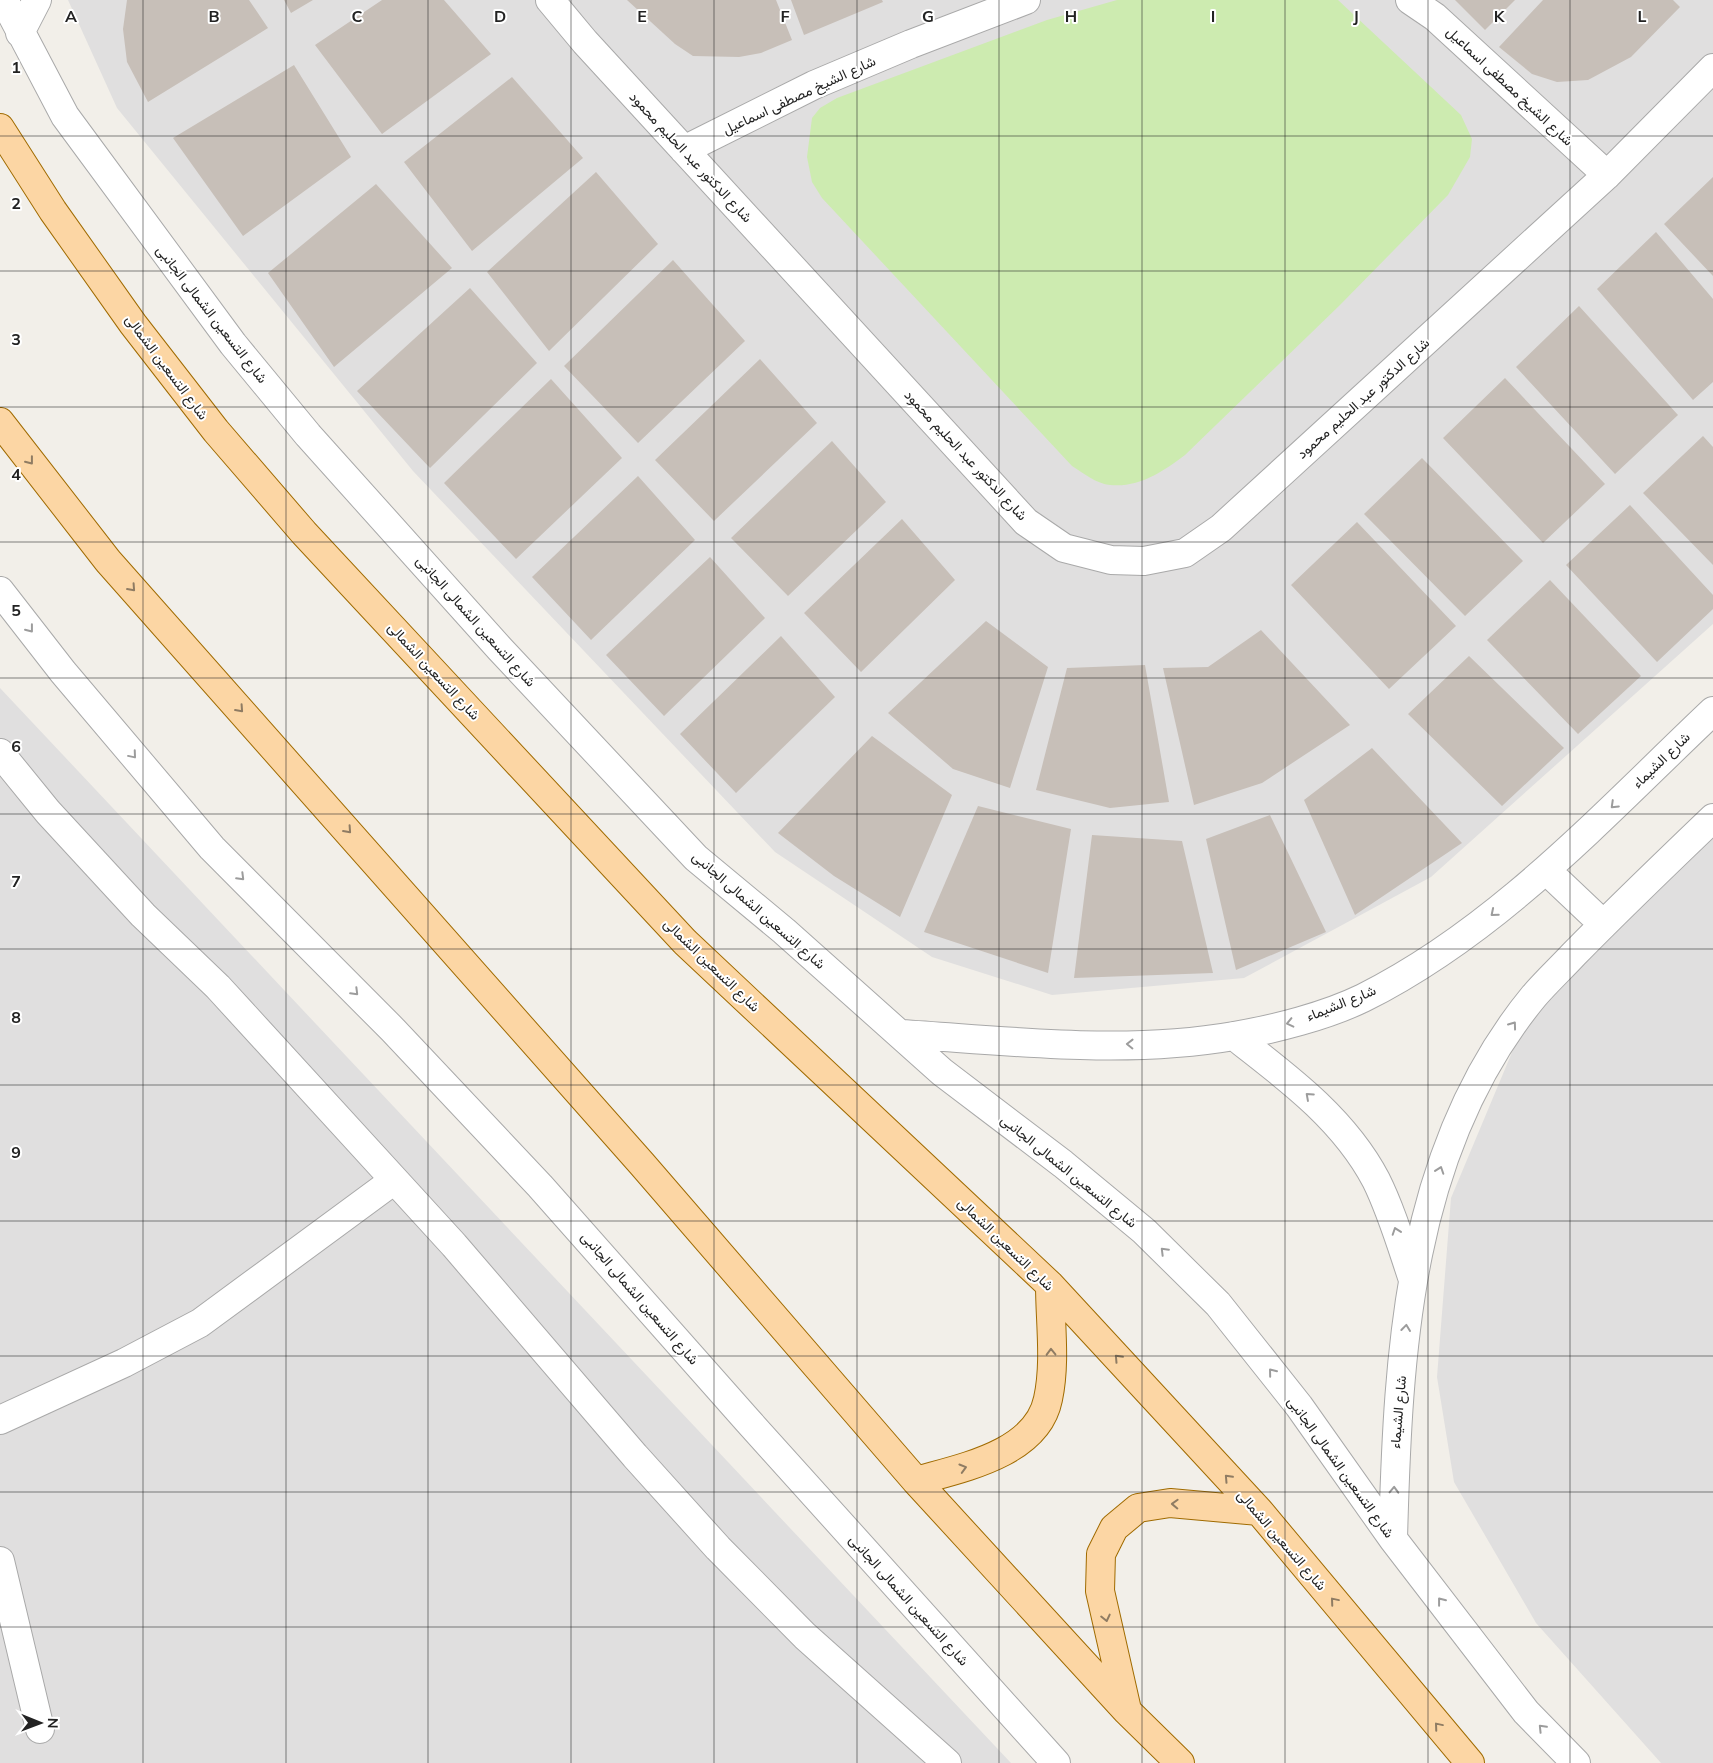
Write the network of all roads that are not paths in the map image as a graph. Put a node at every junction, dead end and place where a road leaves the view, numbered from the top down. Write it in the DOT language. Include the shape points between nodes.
graph roads {
  1 [pos="4,0"];
  2 [pos="37,0"];
  3 [pos="550,0"];
  4 [pos="1026,0"];
  5 [pos="1410,0"];
  6 [pos="20,33"];
  7 [pos="1713,68"];
  8 [pos="0,128"];
  9 [pos="684,150"];
  10 [pos="1607,175"];
  11 [pos="0,422"];
  12 [pos="0,591"];
  13 [pos="1713,711"];
  14 [pos="0,752"];
  15 [pos="1713,818"];
  16 [pos="1546,870"];
  17 [pos="1603,924"];
  18 [pos="901,1034"];
  19 [pos="1234,1036"];
  20 [pos="393,1181"];
  21 [pos="1412,1277"];
  22 [pos="1050,1285"];
  23 [pos="0,1420"];
  24 [pos="916,1481"];
  25 [pos="1259,1511"];
  26 [pos="1392,1539"];
  27 [pos="0,1561"];
  28 [pos="1127,1711"];
  29 [pos="40,1729"];
  30 [pos="947,1763"];
  31 [pos="1056,1763"];
  32 [pos="1180,1763"];
  33 [pos="1470,1763"];
  34 [pos="1576,1763"];
  1 -- 6 [label="street, شارع التسعين الشمالى الجانبى"];
  2 -- 6 [label="street"];
  3 -- 9 [label="street, شارع الدكتور عبد الحليم محمود"];
  4 -- 9 [label="street, شارع الشيخ مصطفى اسماعيل" via="814,85"];
  5 -- 10 [label="street, شارع الشيخ مصطفى اسماعيل" via="1435,17"];
  6 -- 18 [label="street, شارع التسعين الشمالى الجانبى" via="65,116 233,344 308,435 500,649 696,858"];
  7 -- 10 [label="street, شارع الدكتور عبد الحليم محمود"];
  8 -- 22 [label="main road, شارع التسعين الشمالى" via="53,211 133,324 216,431 304,533 685,942"];
  9 -- 10 [label="street, شارع الدكتور عبد الحليم محمود" via="1026,522 1064,548 1111,560 1144,561 1185,553 1221,528"];
  11 -- 24 [label="main road, one-way" via="108,561 623,1141"];
  12 -- 31 [label="street, شارع التسعين الشمالى الجانبى, one-way" via="212,848 393,1030 540,1186"];
  13 -- 16 [label="street, شارع الشيماء, one-way"];
  14 -- 20 [label="street" via="48,812 142,915 218,988"];
  15 -- 17 [label="street, شارع الشيماء"];
  16 -- 17 [label="street"];
  16 -- 19 [label="street, شارع الشيماء, one-way" via="1487,919 1419,966 1361,998 1299,1021"];
  21 -- 17 [label="street, شارع الشيماء, one-way" via="1432,1192 1457,1120 1492,1055 1534,996"];
  19 -- 18 [label="street, شارع الشيماء, one-way" via="1153,1044 1056,1043"];
  26 -- 18 [label="street, شارع التسعين الشمالى الجانبى, one-way" via="1299,1406 1218,1304 1144,1231 1063,1164 942,1072"];
  21 -- 19 [label="street, one-way" via="1375,1179 1344,1132 1312,1098"];
  20 -- 23 [label="street" via="200,1323 124,1363"];
  20 -- 30 [label="street" via="454,1245 718,1548 805,1636"];
  26 -- 21 [label="street, شارع الشيماء, one-way" via="1396,1436"];
  24 -- 22 [label="main road, one-way" via="977,1464 1009,1450 1034,1429 1048,1400"];
  25 -- 22 [label="main road, شارع التسعين الشمالى, one-way"];
  24 -- 28 [label="main road"];
  25 -- 28 [label="main road, one-way" via="1170,1503 1138,1508 1114,1528 1101,1554 1100,1591"];
  33 -- 25 [label="main road, شارع التسعين الشمالى, one-way"];
  34 -- 26 [label="street, شارع التسعين الشمالى الجانبى, one-way" via="1526,1712"];
  27 -- 29 [label="street"];
  28 -- 32 [label="main road"];
}
